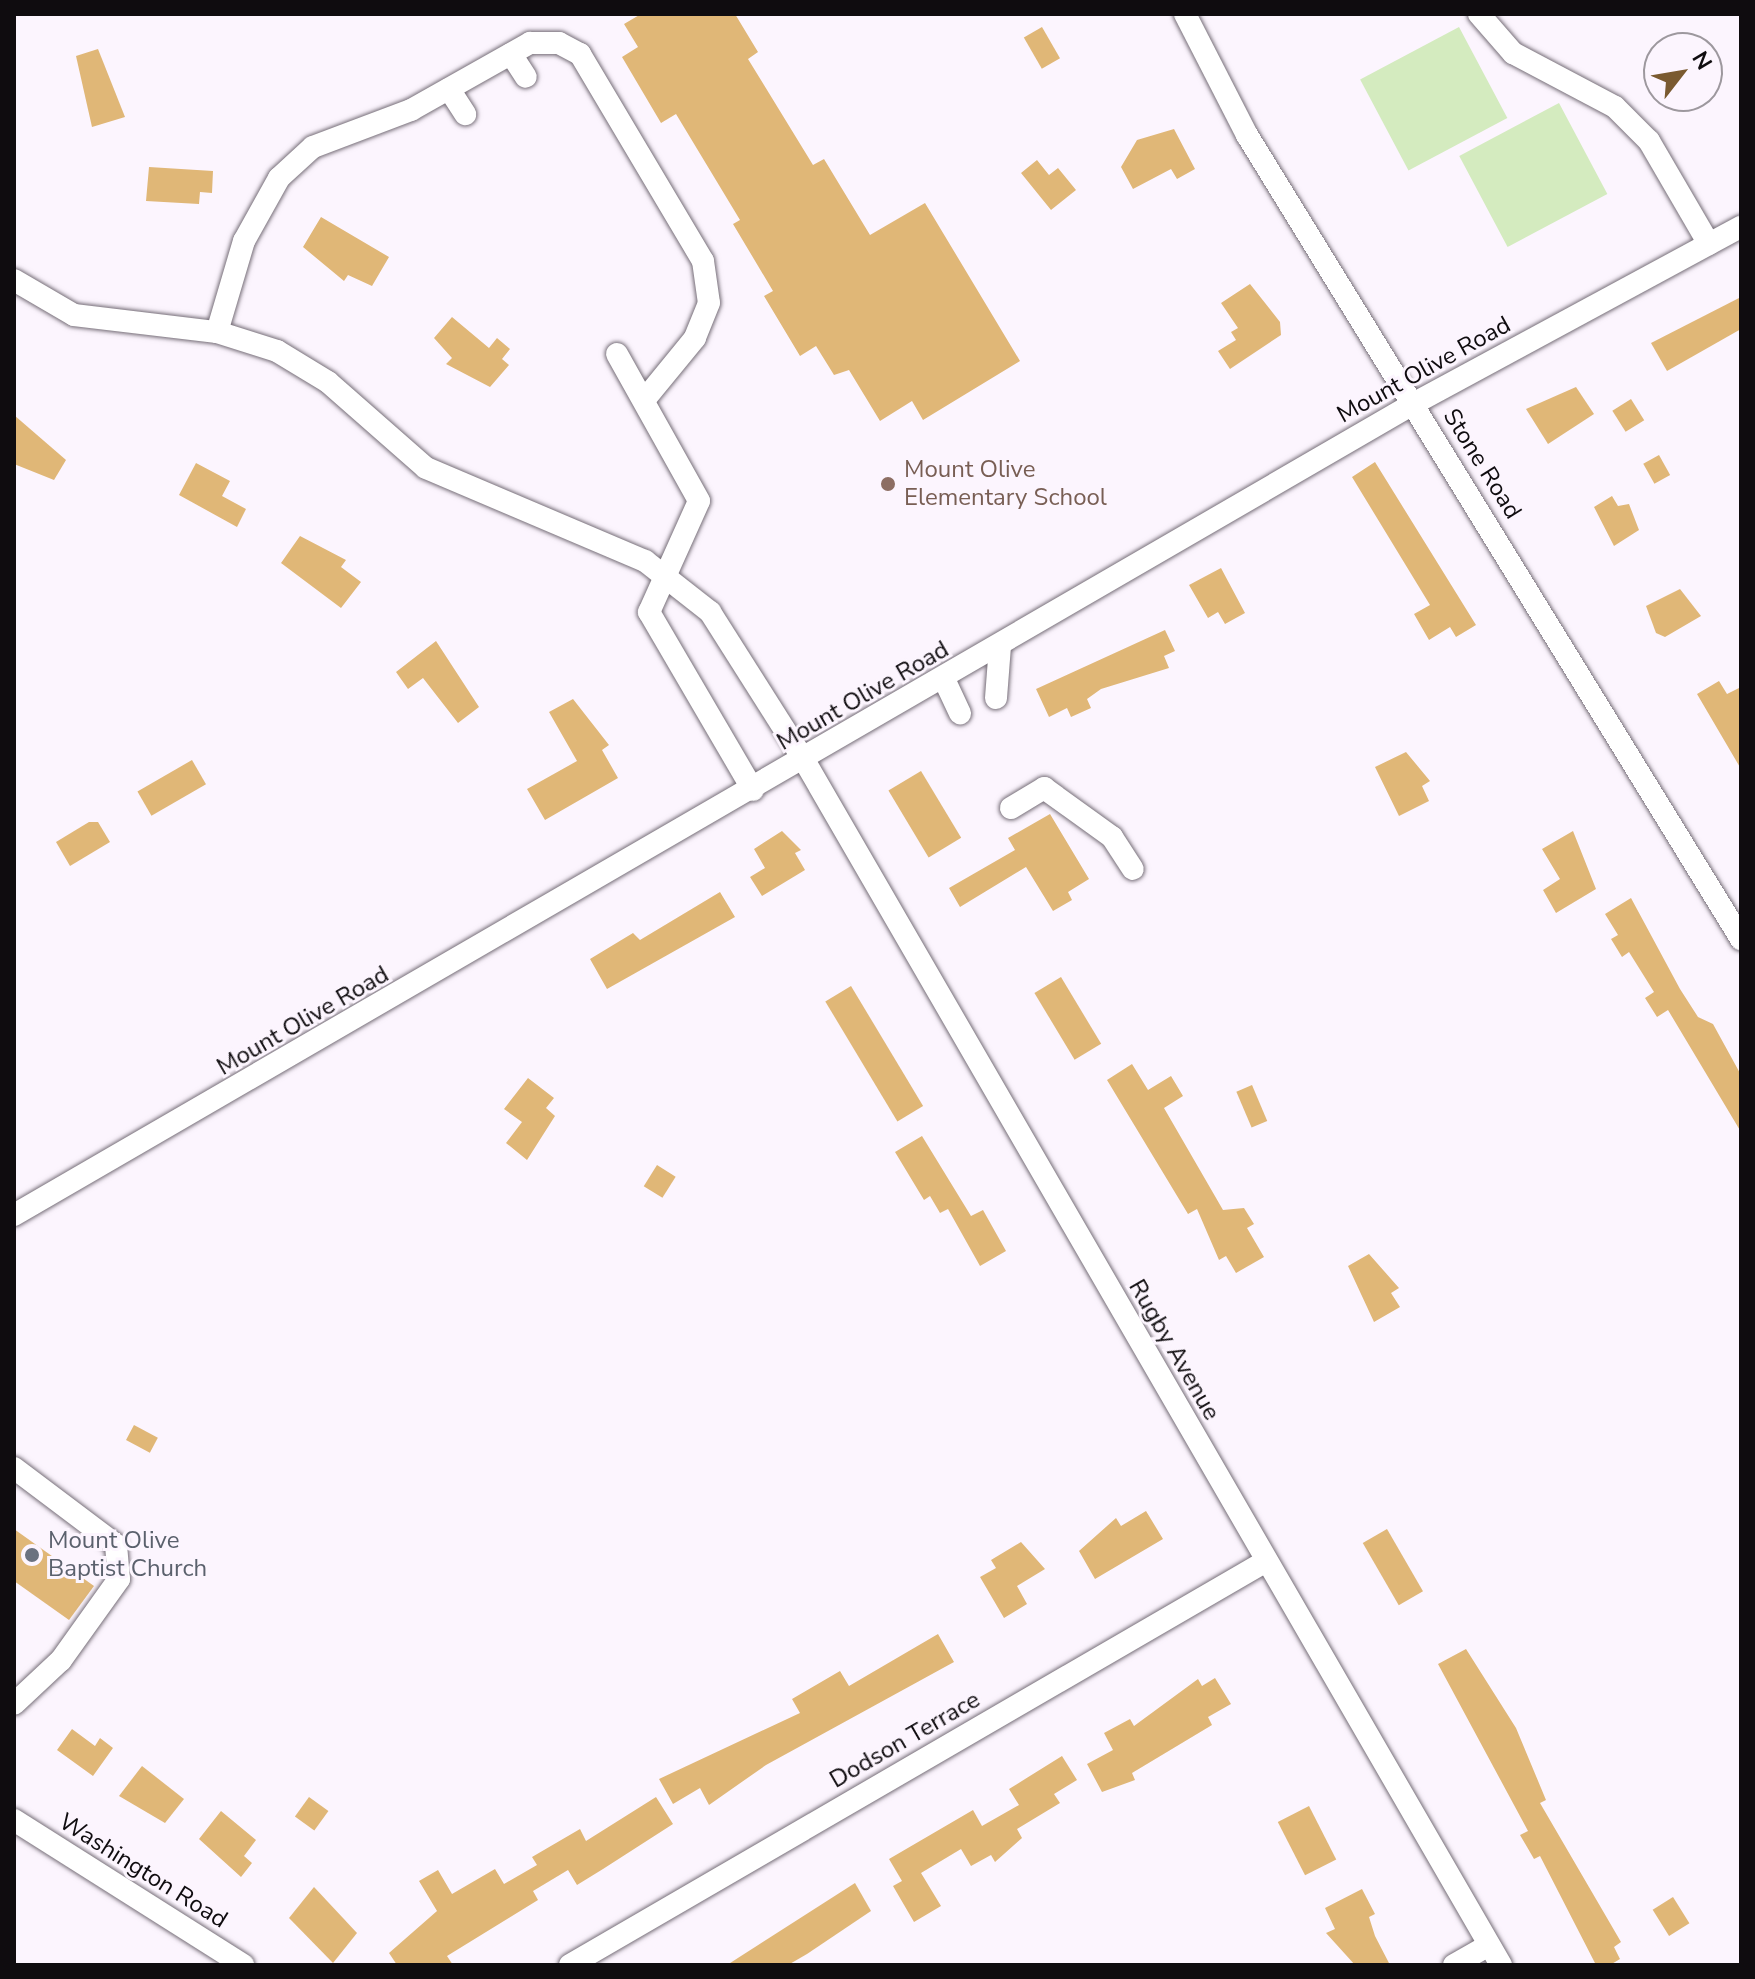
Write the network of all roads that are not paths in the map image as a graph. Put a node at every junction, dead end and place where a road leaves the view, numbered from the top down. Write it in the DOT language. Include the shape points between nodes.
graph roads {
  1 [pos="1185,14"];
  2 [pos="1479,14"];
  3 [pos="511,54"];
  4 [pos="526,77"];
  5 [pos="449,89"];
  6 [pos="465,114"];
  7 [pos="1741,227"];
  8 [pos="1709,244"];
  9 [pos="14,280"];
  10 [pos="217,332"];
  11 [pos="617,354"];
  12 [pos="645,399"];
  13 [pos="1413,404"];
  14 [pos="663,573"];
  15 [pos="1000,646"];
  16 [pos="944,679"];
  17 [pos="996,698"];
  18 [pos="960,713"];
  19 [pos="804,760"];
  20 [pos="753,790"];
  21 [pos="1011,808"];
  22 [pos="1133,869"];
  23 [pos="1732,906"];
  24 [pos="1741,939"];
  25 [pos="14,1215"];
  26 [pos="14,1468"];
  27 [pos="1266,1561"];
  28 [pos="14,1704"];
  29 [pos="14,1820"];
  30 [pos="1489,1945"];
  31 [pos="243,1965"];
  32 [pos="570,1965"];
  33 [pos="1454,1965"];
  34 [pos="1501,1965"];
  1 -- 13 [label="street, Stone Road" via="1247,135"];
  2 -- 8 [label="street" via="1513,53 1615,107 1649,141"];
  3 -- 4 [label="street"];
  3 -- 5 [label="street"];
  3 -- 12 [label="street" via="545,43 580,54 703,261 709,303 700,326"];
  5 -- 6 [label="street"];
  5 -- 10 [label="street" via="313,147 279,178 244,241"];
  7 -- 8 [label="street, Mount Olive Road"];
  8 -- 13 [label="street, Mount Olive Road"];
  9 -- 10 [label="street, Rugby Avenue" via="74,315"];
  10 -- 14 [label="street, Rugby Avenue" via="277,351 328,382 426,468"];
  11 -- 12 [label="street"];
  12 -- 14 [label="street" via="699,501"];
  13 -- 15 [label="street, Mount Olive Road"];
  13 -- 23 [label="street, Stone Road"];
  14 -- 19 [label="street, Rugby Avenue" via="730,636"];
  14 -- 20 [label="street" via="649,612"];
  15 -- 16 [label="street, Mount Olive Road"];
  15 -- 17 [label="street"];
  16 -- 18 [label="street"];
  16 -- 19 [label="street, Mount Olive Road"];
  19 -- 20 [label="street, Mount Olive Road"];
  19 -- 27 [label="street, Rugby Avenue"];
  20 -- 25 [label="street, Mount Olive Road"];
  21 -- 22 [label="street" via="1044,788 1112,837"];
  23 -- 24 [label="street, Stone Road"];
  26 -- 28 [label="street" via="116,1545 119,1579 61,1660"];
  27 -- 30 [label="street, Rugby Avenue"];
  27 -- 32 [label="street, Dodson Terrace"];
  29 -- 31 [label="street, Washington Road"];
  30 -- 33 [label="street"];
  30 -- 34 [label="street, Rugby Avenue"];
}
